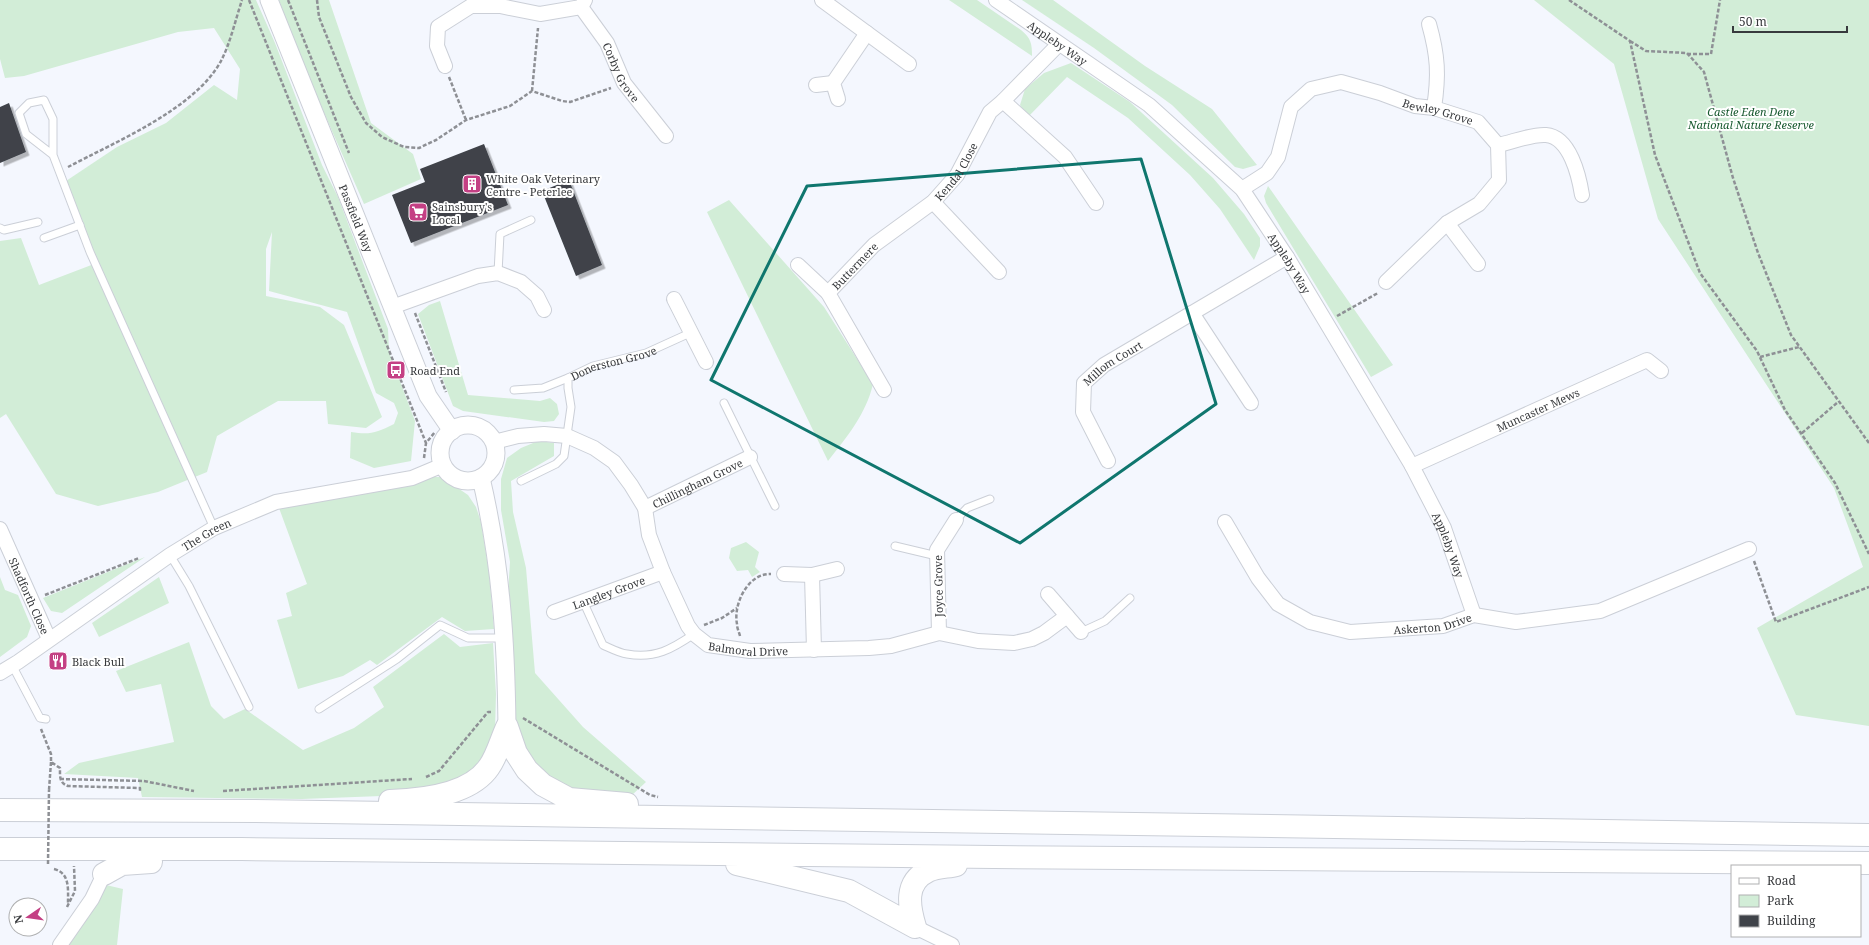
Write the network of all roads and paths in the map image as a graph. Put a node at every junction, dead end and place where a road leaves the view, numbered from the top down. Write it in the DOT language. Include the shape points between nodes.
graph roads {
  1 [pos="242,0"];
  2 [pos="248,0"];
  3 [pos="269,0"];
  4 [pos="288,0"];
  5 [pos="316,0"];
  6 [pos="822,0"];
  7 [pos="996,0"];
  8 [pos="1569,0"];
  9 [pos="1720,0"];
  10 [pos="583,4"];
  11 [pos="837,4"];
  12 [pos="540,14"];
  13 [pos="1429,24"];
  14 [pos="867,32"];
  15 [pos="1630,41"];
  16 [pos="1059,44"];
  17 [pos="1687,54"];
  18 [pos="909,64"];
  19 [pos="445,66"];
  20 [pos="624,83"];
  21 [pos="833,83"];
  22 [pos="816,85"];
  23 [pos="532,91"];
  24 [pos="838,99"];
  25 [pos="1003,101"];
  26 [pos="1434,108"];
  27 [pos="466,120"];
  28 [pos="666,136"];
  29 [pos="1498,145"];
  30 [pos="53,155"];
  31 [pos="352,160"];
  32 [pos="60,172"];
  33 [pos="1242,189"];
  34 [pos="1582,195"];
  35 [pos="933,202"];
  36 [pos="1096,203"];
  37 [pos="531,220"];
  38 [pos="38,222"];
  39 [pos="1446,223"];
  40 [pos="80,225"];
  41 [pos="0,228"];
  42 [pos="44,238"];
  43 [pos="1287,257"];
  44 [pos="1478,264"];
  45 [pos="798,265"];
  46 [pos="999,272"];
  47 [pos="498,273"];
  48 [pos="1386,282"];
  49 [pos="828,293"];
  50 [pos="674,300"];
  51 [pos="392,307"];
  52 [pos="544,310"];
  53 [pos="1192,313"];
  54 [pos="1326,322"];
  55 [pos="690,333"];
  56 [pos="1799,347"];
  57 [pos="1760,357"];
  58 [pos="706,362"];
  59 [pos="1661,370"];
  60 [pos="568,378"];
  61 [pos="514,390"];
  62 [pos="884,390"];
  63 [pos="1838,402"];
  64 [pos="724,403"];
  65 [pos="1251,403"];
  66 [pos="452,431"];
  67 [pos="1802,433"];
  68 [pos="567,436"];
  69 [pos="494,442"];
  70 [pos="1869,443"];
  71 [pos="426,444"];
  72 [pos="750,457"];
  73 [pos="1108,461"];
  74 [pos="443,465"];
  75 [pos="1412,466"];
  76 [pos="481,478"];
  77 [pos="522,481"];
  78 [pos="990,499"];
  79 [pos="775,506"];
  80 [pos="645,508"];
  81 [pos="956,520"];
  82 [pos="1225,522"];
  83 [pos="214,528"];
  84 [pos="0,529"];
  85 [pos="894,546"];
  86 [pos="1749,549"];
  87 [pos="1869,554"];
  88 [pos="170,555"];
  89 [pos="143,556"];
  90 [pos="937,556"];
  91 [pos="837,569"];
  92 [pos="663,572"];
  93 [pos="784,574"];
  94 [pos="812,575"];
  95 [pos="1869,587"];
  96 [pos="1048,594"];
  97 [pos="1130,598"];
  98 [pos="32,600"];
  99 [pos="583,601"];
  100 [pos="738,608"];
  101 [pos="554,612"];
  102 [pos="1474,615"];
  103 [pos="1067,616"];
  104 [pos="691,630"];
  105 [pos="1081,632"];
  106 [pos="939,633"];
  107 [pos="505,638"];
  108 [pos="49,640"];
  109 [pos="814,650"];
  110 [pos="750,651"];
  111 [pos="6,669"];
  112 [pos="249,708"];
  113 [pos="320,709"];
  114 [pos="43,719"];
  115 [pos="506,719"];
  116 [pos="51,762"];
  117 [pos="414,779"];
  118 [pos="422,779"];
  119 [pos="60,780"];
  120 [pos="49,790"];
  121 [pos="56,791"];
  122 [pos="200,791"];
  123 [pos="219,791"];
  124 [pos="132,792"];
  125 [pos="664,800"];
  126 [pos="0,810"];
  127 [pos="255,811"];
  128 [pos="722,819"];
  129 [pos="1869,835"];
  130 [pos="0,849"];
  131 [pos="241,849"];
  132 [pos="692,854"];
  133 [pos="994,857"];
  134 [pos="1869,863"];
  135 [pos="54,864"];
  136 [pos="67,865"];
  137 [pos="48,869"];
  138 [pos="104,874"];
  139 [pos="75,891"];
  140 [pos="68,903"];
  141 [pos="915,927"];
  142 [pos="60,945"];
  143 [pos="952,945"];
  1 -- 32 [label="path" via="221,60 205,83 174,110"];
  2 -- 71 [label="path"];
  3 -- 51 [label="street, Passfield Way"];
  4 -- 31 [label="path"];
  5 -- 27 [label="path" via="319,17 351,97 366,123 382,137 404,147 419,148"];
  6 -- 11 [label="street"];
  7 -- 16 [label="street, Appleby Way"];
  8 -- 15 [label="path"];
  9 -- 17 [label="path" via="1711,54"];
  10 -- 12 [label="street, Corby Grove"];
  10 -- 20 [label="street, Corby Grove" via="607,43"];
  11 -- 14 [label="street"];
  12 -- 19 [label="street, Corby Grove" via="500,6 471,6 438,26 437,46"];
  12 -- 23 [label="path"];
  13 -- 26 [label="street" via="1436,48 1438,74"];
  14 -- 18 [label="street"];
  14 -- 21 [label="street"];
  15 -- 17 [label="path" via="1646,50"];
  15 -- 57 [label="path" via="1655,155 1700,273"];
  16 -- 25 [label="street, Kendal Close"];
  16 -- 33 [label="street, Appleby Way" via="1149,105"];
  17 -- 56 [label="path" via="1704,72 1733,178 1755,245 1791,335"];
  19 -- 27 [label="path"];
  20 -- 23 [label="path" via="570,102"];
  20 -- 28 [label="street, Corby Grove"];
  21 -- 22 [label="street"];
  21 -- 24 [label="street"];
  23 -- 27 [label="path" via="510,106"];
  25 -- 35 [label="street, Kendal Close" via="990,112 957,175"];
  25 -- 36 [label="street" via="1065,157"];
  26 -- 29 [label="street, Bewley Grove" via="1478,122"];
  26 -- 33 [label="street, Bewley Grove" via="1415,106 1341,82 1311,89 1292,107 1278,157 1267,173"];
  29 -- 34 [label="street" via="1540,135 1556,138 1569,154 1580,180"];
  29 -- 39 [label="street" via="1499,180 1479,204"];
  30 -- 30 [label="lane" via="26,134 19,113 30,103 44,100 53,118"];
  30 -- 32 [label="lane"];
  32 -- 40 [label="lane"];
  33 -- 43 [label="street, Appleby Way"];
  35 -- 46 [label="street, Kendal Close"];
  35 -- 49 [label="street, Buttermere" via="874,245"];
  37 -- 47 [label="lane" via="500,234"];
  38 -- 41 [label="lane" via="4,230"];
  39 -- 44 [label="street"];
  39 -- 48 [label="street"];
  40 -- 42 [label="lane"];
  40 -- 83 [label="lane"];
  43 -- 53 [label="street, Millom Court"];
  43 -- 54 [label="street, Appleby Way"];
  45 -- 49 [label="street"];
  47 -- 51 [label="street" via="478,276"];
  47 -- 52 [label="street" via="521,282 537,296"];
  48 -- 54 [label="path" via="1384,289"];
  49 -- 62 [label="street, Buttermere"];
  50 -- 55 [label="street"];
  51 -- 66 [label="street, Passfield Way" via="428,396"];
  53 -- 65 [label="street"];
  53 -- 73 [label="street, Millom Court" via="1104,365 1084,383 1083,412"];
  54 -- 75 [label="street, Appleby Way"];
  55 -- 58 [label="street"];
  55 -- 60 [label="lane, Donerston Grove" via="646,352 593,366"];
  56 -- 57 [label="path"];
  56 -- 63 [label="path"];
  57 -- 67 [label="path" via="1786,410"];
  59 -- 75 [label="street, Muncaster Mews" via="1647,360"];
  60 -- 61 [label="lane" via="542,388"];
  60 -- 68 [label="lane, Donerston Grove" via="571,407"];
  63 -- 67 [label="path"];
  63 -- 70 [label="path"];
  64 -- 72 [label="lane"];
  66 -- 69 [label="street" via="473,425 485,431"];
  66 -- 74 [label="street" via="441,446 440,456"];
  67 -- 87 [label="path" via="1835,483"];
  68 -- 69 [label="street" via="518,436"];
  68 -- 77 [label="lane, Donerston Grove" via="564,456 556,464"];
  68 -- 80 [label="street" via="594,448 614,462 632,485"];
  69 -- 76 [label="street" via="494,463 489,472"];
  72 -- 79 [label="lane"];
  72 -- 80 [label="street, Chillingham Grove"];
  74 -- 76 [label="street" via="448,472 463,480"];
  74 -- 83 [label="street, The Green" via="412,478 276,502"];
  75 -- 102 [label="street, Appleby Way" via="1444,528"];
  76 -- 107 [label="street" via="491,520"];
  78 -- 81 [label="lane" via="967,508"];
  80 -- 92 [label="street" via="649,535"];
  81 -- 90 [label="street, Joyce Grove" via="937,550"];
  82 -- 102 [label="street, Askerton Drive" via="1258,578 1278,604 1310,622 1350,632 1443,626"];
  83 -- 88 [label="street, The Green"];
  84 -- 98 [label="street, Shadforth Close"];
  85 -- 90 [label="lane"];
  86 -- 95 [label="path" via="1776,622"];
  86 -- 102 [label="street, Askerton Drive" via="1600,611 1516,622"];
  88 -- 108 [label="street, The Green"];
  88 -- 112 [label="lane" via="189,586"];
  89 -- 98 [label="path"];
  90 -- 106 [label="street, Joyce Grove"];
  91 -- 94 [label="street"];
  92 -- 99 [label="street, Langley Grove"];
  92 -- 104 [label="street"];
  93 -- 94 [label="street"];
  93 -- 100 [label="path" via="766,574 754,578 747,586"];
  94 -- 109 [label="street"];
  96 -- 103 [label="street"];
  97 -- 105 [label="lane" via="1105,621"];
  98 -- 108 [label="street, Shadforth Close"];
  99 -- 101 [label="street, Langley Grove"];
  99 -- 104 [label="lane" via="603,645 626,654 654,654 672,649"];
  100 -- 104 [label="path" via="722,618"];
  100 -- 110 [label="path" via="736,623 741,640"];
  103 -- 105 [label="street"];
  103 -- 106 [label="street, Balmoral Drive" via="1044,633 1014,643 978,641"];
  104 -- 110 [label="street, Balmoral Drive" via="708,645"];
  106 -- 109 [label="street, Balmoral Drive" via="891,646"];
  107 -- 113 [label="lane" via="468,638 440,625 397,659"];
  107 -- 115 [label="street"];
  108 -- 111 [label="street, The Green"];
  109 -- 110 [label="street, Balmoral Drive"];
  111 -- 114 [label="lane"];
  114 -- 116 [label="path" via="41,731 51,754"];
  115 -- 118 [label="path" via="488,712 440,771"];
  115 -- 125 [label="path" via="516,713"];
  115 -- 127 [label="highway" via="489,767 472,783 441,796 404,801"];
  115 -- 128 [label="highway" via="516,753 527,770 543,785 569,799 635,805"];
  116 -- 119 [label="path" via="60,768"];
  116 -- 120 [label="path"];
  117 -- 123 [label="path"];
  119 -- 122 [label="path" via="144,781"];
  119 -- 124 [label="path" via="68,786 140,788 140,792"];
  120 -- 121 [label="path"];
  120 -- 135 [label="path, bridge" via="48,864"];
  126 -- 127 [label="highway"];
  127 -- 128 [label="highway"];
  128 -- 129 [label="highway"];
  130 -- 131 [label="highway"];
  131 -- 132 [label="highway"];
  131 -- 138 [label="highway" via="173,860 122,864"];
  132 -- 133 [label="highway"];
  132 -- 141 [label="highway" via="849,891"];
  133 -- 134 [label="highway"];
  133 -- 141 [label="highway" via="928,871 915,882 910,893 909,908"];
  136 -- 139 [label="path" via="74,865"];
  137 -- 140 [label="path" via="62,872 66,878"];
  138 -- 142 [label="street" via="92,899"];
  141 -- 143 [label="street"];
}
